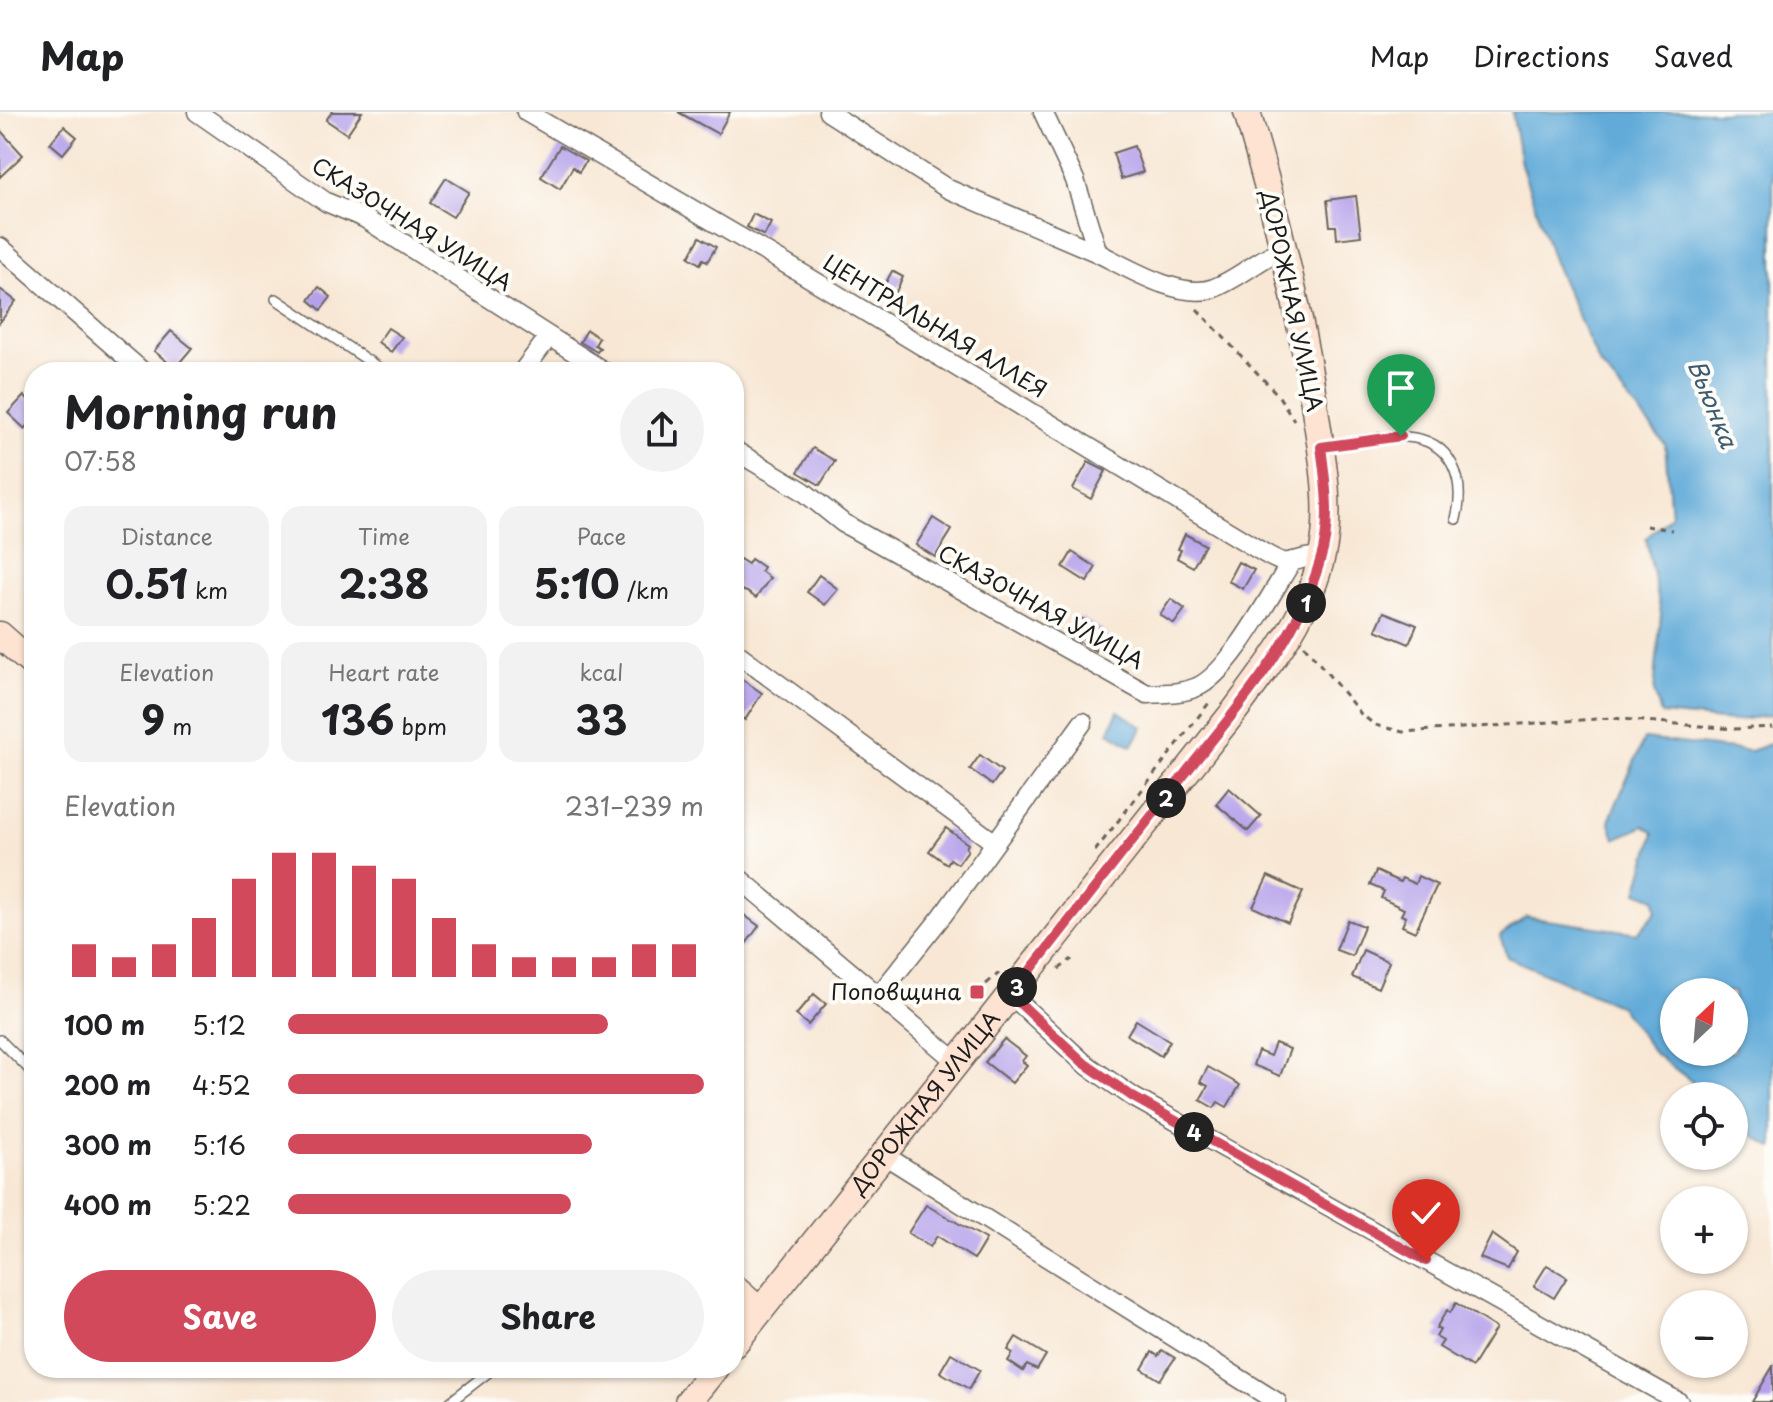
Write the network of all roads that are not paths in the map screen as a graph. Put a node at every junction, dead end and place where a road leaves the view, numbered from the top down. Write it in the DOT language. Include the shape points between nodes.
graph roads {
  1 [pos="197,112"];
  2 [pos="526,112"];
  3 [pos="828,112"];
  4 [pos="1043,112"];
  5 [pos="1247,112"];
  6 [pos="854,120"];
  7 [pos="0,247"];
  8 [pos="1284,248"];
  9 [pos="1098,253"];
  10 [pos="276,299"];
  11 [pos="548,338"];
  12 [pos="132,362"];
  13 [pos="370,362"];
  14 [pos="530,362"];
  15 [pos="588,362"];
  16 [pos="1321,447"];
  17 [pos="744,456"];
  18 [pos="1456,519"];
  19 [pos="1322,558"];
  20 [pos="1292,561"];
  21 [pos="0,635"];
  22 [pos="24,656"];
  23 [pos="744,658"];
  24 [pos="1083,722"];
  25 [pos="995,843"];
  26 [pos="744,882"];
  27 [pos="879,995"];
  28 [pos="1011,995"];
  29 [pos="0,1040"];
  30 [pos="957,1062"];
  31 [pos="24,1064"];
  32 [pos="884,1155"];
  33 [pos="744,1297"];
  34 [pos="760,1311"];
  35 [pos="744,1331"];
  36 [pos="481,1378"];
  37 [pos="707,1378"];
  38 [pos="450,1402"];
  39 [pos="688,1402"];
  40 [pos="1277,1402"];
  41 [pos="1679,1402"];
  1 -- 11 [label="street, СКАЗОЧНАЯ УЛИЦА" via="326,202 364,218"];
  2 -- 20 [label="street, ЦЕНТРАЛЬНАЯ АЛЛЕЯ" via="1259,550"];
  3 -- 6 [label="street"];
  4 -- 9 [label="street" via="1075,180"];
  5 -- 8 [label="main road, ДОРОЖНАЯ УЛИЦА"];
  6 -- 9 [label="street" via="948,189"];
  7 -- 12 [label="street"];
  8 -- 9 [label="street" via="1204,292 1160,284"];
  8 -- 16 [label="main road, ДОРОЖНАЯ УЛИЦА"];
  10 -- 13 [label="lane"];
  11 -- 14 [label="street"];
  11 -- 15 [label="street, СКАЗОЧНАЯ УЛИЦА"];
  16 -- 18 [label="lane" via="1401,436 1429,443 1456,470 1461,493"];
  16 -- 19 [label="main road, ДОРОЖНАЯ УЛИЦА" via="1326,506"];
  17 -- 20 [label="street, СКАЗОЧНАЯ УЛИЦА" via="803,491 843,523 1147,694 1200,686 1226,663"];
  19 -- 20 [label="street, ЦЕНТРАЛЬНАЯ АЛЛЕЯ"];
  19 -- 28 [label="main road, ДОРОЖНАЯ УЛИЦА" via="1292,630 1236,709"];
  21 -- 22 [label="main road"];
  23 -- 25 [label="street"];
  24 -- 25 [label="street"];
  25 -- 27 [label="street"];
  26 -- 27 [label="street"];
  27 -- 30 [label="street"];
  28 -- 30 [label="main road, ДОРОЖНАЯ УЛИЦА"];
  28 -- 41 [label="street" via="1084,1063 1133,1097"];
  29 -- 31 [label="lane"];
  30 -- 32 [label="main road, ДОРОЖНАЯ УЛИЦА"];
  32 -- 34 [label="main road, ДОРОЖНАЯ УЛИЦА"];
  32 -- 40 [label="street"];
  33 -- 34 [label="main road"];
  34 -- 35 [label="main road, ДОРОЖНАЯ УЛИЦА"];
  36 -- 38 [label="lane"];
  37 -- 39 [label="main road"];
}
